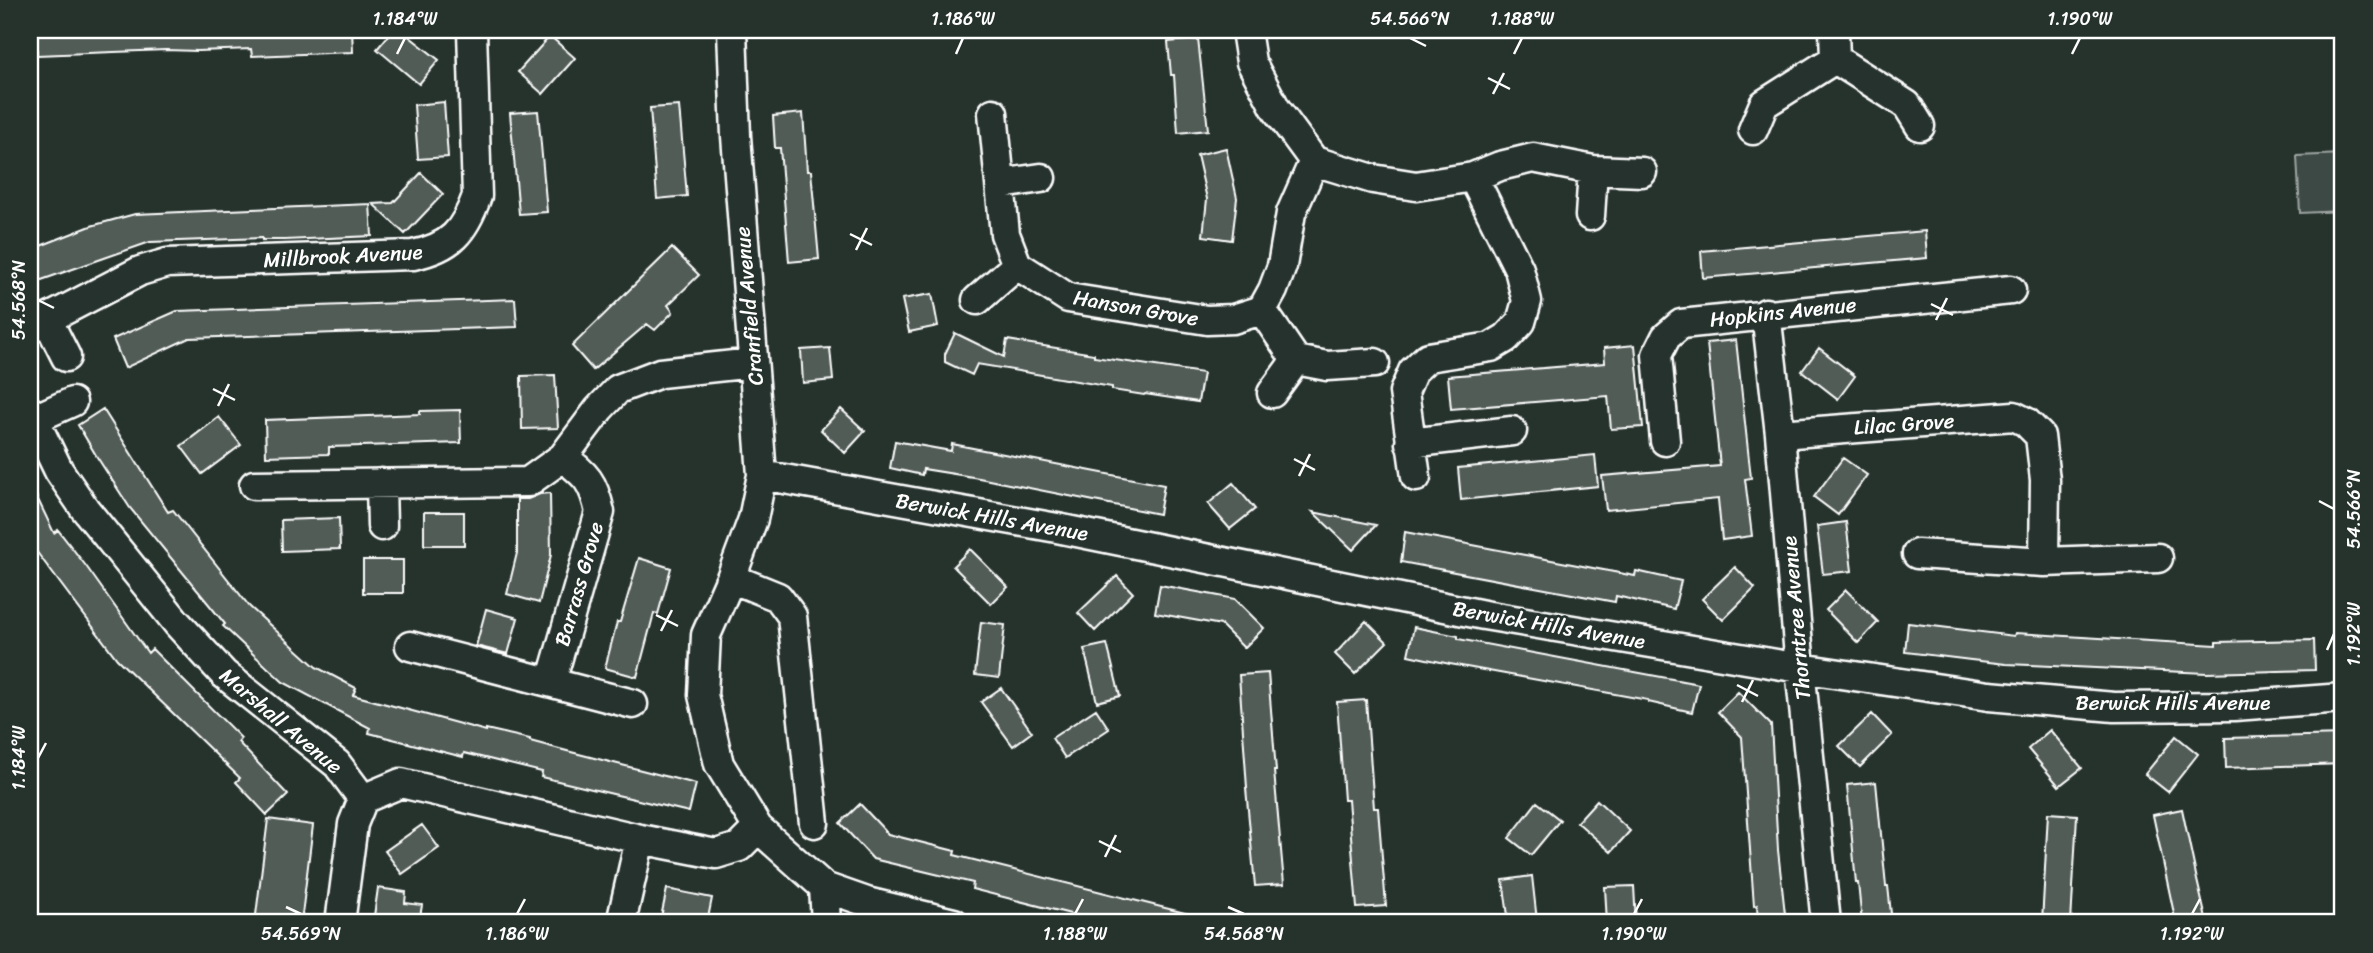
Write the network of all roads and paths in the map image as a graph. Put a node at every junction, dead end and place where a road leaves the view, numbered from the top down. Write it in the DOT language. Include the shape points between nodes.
graph roads {
  1 [pos="472,30"];
  2 [pos="732,30"];
  3 [pos="1246,30"];
  4 [pos="1834,30"];
  5 [pos="1835,59"];
  6 [pos="993,113"];
  7 [pos="1920,126"];
  8 [pos="1754,130"];
  9 [pos="1314,161"];
  10 [pos="1593,170"];
  11 [pos="1642,172"];
  12 [pos="1473,177"];
  13 [pos="1041,178"];
  14 [pos="1001,184"];
  15 [pos="1590,216"];
  16 [pos="1017,265"];
  17 [pos="2011,290"];
  18 [pos="977,300"];
  19 [pos="1262,310"];
  20 [pos="1766,313"];
  21 [pos="38,324"];
  22 [pos="66,357"];
  23 [pos="1296,360"];
  24 [pos="753,363"];
  25 [pos="1375,363"];
  26 [pos="1272,393"];
  27 [pos="72,402"];
  28 [pos="32,415"];
  29 [pos="1512,431"];
  30 [pos="1780,434"];
  31 [pos="1665,441"];
  32 [pos="1410,443"];
  33 [pos="563,457"];
  34 [pos="762,475"];
  35 [pos="1416,477"];
  36 [pos="381,484"];
  37 [pos="254,485"];
  38 [pos="382,526"];
  39 [pos="1917,554"];
  40 [pos="2158,558"];
  41 [pos="2044,562"];
  42 [pos="731,578"];
  43 [pos="410,646"];
  44 [pos="1800,668"];
  45 [pos="551,682"];
  46 [pos="2343,698"];
  47 [pos="633,704"];
  48 [pos="363,799"];
  49 [pos="814,823"];
  50 [pos="758,828"];
  51 [pos="640,839"];
  52 [pos="824,887"];
  53 [pos="340,923"];
  54 [pos="621,923"];
  55 [pos="826,923"];
  56 [pos="954,923"];
  57 [pos="1826,923"];
  1 -- 21 [label="street, Millbrook Avenue" via="477,196 468,221 435,250 413,255 167,263 140,271"];
  2 -- 24 [label="street, Cranfield Avenue"];
  3 -- 9 [label="street" via="1251,62 1276,109"];
  4 -- 5 [label="street"];
  5 -- 7 [label="street" via="1907,105"];
  5 -- 8 [label="street" via="1764,104"];
  6 -- 14 [label="street"];
  9 -- 12 [label="street" via="1416,186"];
  9 -- 19 [label="street" via="1291,213 1278,278"];
  10 -- 11 [label="street"];
  10 -- 12 [label="street" via="1532,158"];
  10 -- 15 [label="street"];
  12 -- 32 [label="street" via="1519,269 1527,301 1521,322 1499,343 1428,357 1413,371 1404,392"];
  13 -- 14 [label="street"];
  14 -- 16 [label="street" via="1005,234"];
  16 -- 18 [label="street"];
  16 -- 19 [label="street, Hanson Grove" via="1068,299 1207,320 1233,319"];
  17 -- 20 [label="street, Hopkins Avenue"];
  19 -- 23 [label="street"];
  20 -- 30 [label="street, Thorntree Avenue"];
  20 -- 31 [label="street, Hopkins Avenue" via="1681,324 1666,337 1657,355"];
  21 -- 22 [label="street"];
  23 -- 25 [label="street" via="1327,366"];
  23 -- 26 [label="street"];
  24 -- 33 [label="street" via="660,373 618,389"];
  24 -- 34 [label="street, Cranfield Avenue"];
  27 -- 28 [label="street"];
  28 -- 48 [label="street, Marshall Avenue" via="59,471 85,509 177,623 224,674 337,764"];
  29 -- 32 [label="street"];
  30 -- 41 [label="street, Lilac Grove" via="2014,416 2040,436"];
  30 -- 44 [label="street, Thorntree Avenue"];
  32 -- 35 [label="street"];
  33 -- 36 [label="street" via="528,482"];
  33 -- 45 [label="street, Barrass Grove" via="594,486 600,512"];
  34 -- 42 [label="street, Cranfield Avenue" via="753,519"];
  34 -- 44 [label="street, Berwick Hills Avenue" via="1057,527 1484,615"];
  36 -- 37 [label="street"];
  36 -- 38 [label="street"];
  39 -- 41 [label="street"];
  40 -- 41 [label="street"];
  42 -- 49 [label="street" via="778,597 792,616"];
  42 -- 50 [label="street, Cranfield Avenue" via="706,635 703,695 719,764"];
  43 -- 45 [label="street"];
  44 -- 46 [label="street, Berwick Hills Avenue" via="1989,696 2113,707 2235,706"];
  44 -- 57 [label="street, Thorntree Avenue"];
  45 -- 47 [label="street"];
  48 -- 51 [label="street" via="401,783"];
  48 -- 53 [label="street" via="353,824"];
  50 -- 51 [label="street" via="739,847 716,854"];
  50 -- 52 [label="street, Cranfield Avenue"];
  51 -- 54 [label="street"];
  52 -- 55 [label="street"];
  52 -- 56 [label="street"];
}
